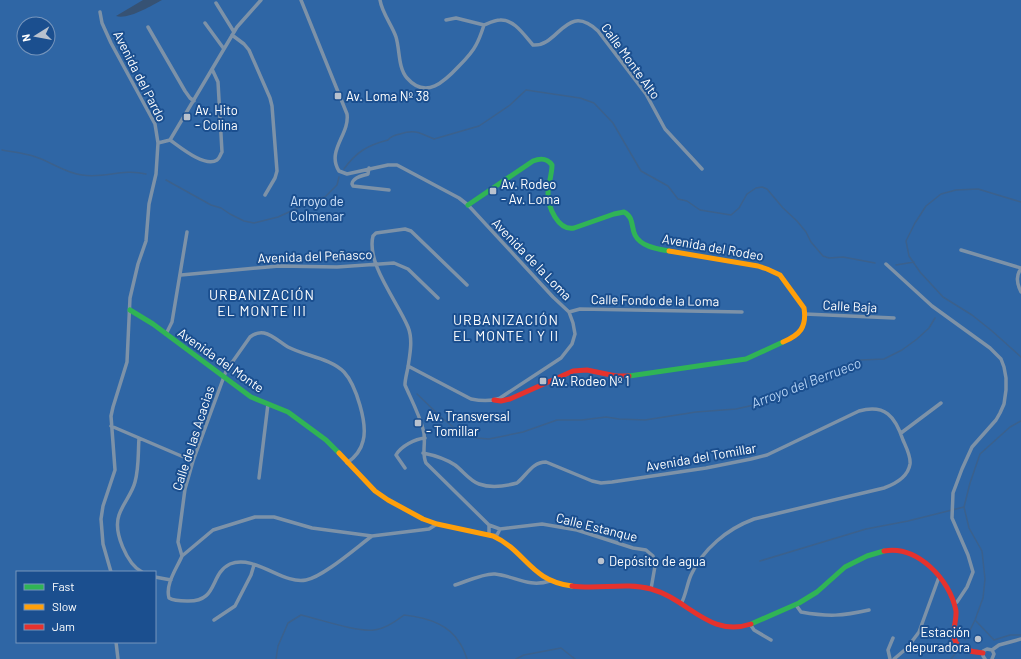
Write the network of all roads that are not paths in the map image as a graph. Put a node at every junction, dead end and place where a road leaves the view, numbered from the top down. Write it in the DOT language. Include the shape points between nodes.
graph roads {
  1 [pos="261,0"];
  2 [pos="301,0"];
  3 [pos="380,0"];
  4 [pos="216,3"];
  5 [pos="100,12"];
  6 [pos="446,20"];
  7 [pos="205,23"];
  8 [pos="484,25"];
  9 [pos="148,27"];
  10 [pos="233,34"];
  11 [pos="224,49"];
  12 [pos="212,70"];
  13 [pos="194,101"];
  14 [pos="170,140"];
  15 [pos="158,143"];
  16 [pos="369,168"];
  17 [pos="702,169"];
  18 [pos="389,190"];
  19 [pos="265,195"];
  20 [pos="468,205"];
  21 [pos="187,232"];
  22 [pos="961,250"];
  23 [pos="376,263"];
  24 [pos="886,264"];
  25 [pos="1021,268"];
  26 [pos="181,275"];
  27 [pos="467,285"];
  28 [pos="1021,292"];
  29 [pos="438,298"];
  30 [pos="130,310"];
  31 [pos="569,312"];
  32 [pos="742,312"];
  33 [pos="806,314"];
  34 [pos="894,318"];
  35 [pos="166,334"];
  36 [pos="408,366"];
  37 [pos="224,377"];
  38 [pos="508,393"];
  39 [pos="516,396"];
  40 [pos="494,400"];
  41 [pos="941,403"];
  42 [pos="268,404"];
  43 [pos="111,426"];
  44 [pos="901,433"];
  45 [pos="139,438"];
  46 [pos="425,438"];
  47 [pos="423,453"];
  48 [pos="193,461"];
  49 [pos="347,463"];
  50 [pos="405,468"];
  51 [pos="259,478"];
  52 [pos="437,524"];
  53 [pos="489,525"];
  54 [pos="494,528"];
  55 [pos="500,529"];
  56 [pos="489,531"];
  57 [pos="498,533"];
  58 [pos="482,534"];
  59 [pos="372,536"];
  60 [pos="493,536"];
  61 [pos="501,540"];
  62 [pos="182,556"];
  63 [pos="254,565"];
  64 [pos="111,571"];
  65 [pos="141,571"];
  66 [pos="156,576"];
  67 [pos="542,576"];
  68 [pos="939,577"];
  69 [pos="170,580"];
  70 [pos="550,581"];
  71 [pos="539,583"];
  72 [pos="455,585"];
  73 [pos="651,589"];
  74 [pos="681,604"];
  75 [pos="954,604"];
  76 [pos="796,605"];
  77 [pos="869,610"];
  78 [pos="214,620"];
  79 [pos="750,624"];
  80 [pos="893,638"];
  81 [pos="1021,639"];
  82 [pos="771,640"];
  83 [pos="116,643"];
  84 [pos="992,650"];
  85 [pos="983,653"];
  86 [pos="118,659"];
  87 [pos="890,659"];
  88 [pos="894,659"];
  89 [pos="985,659"];
  90 [pos="992,659"];
  1 -- 10 [label="street"];
  2 -- 16 [label="street, Avenida de la Loma" via="347,114 347,124 335,153 337,168 346,174"];
  3 -- 8 [label="street" via="396,37 403,70 407,78 421,86 430,87 446,81 476,45"];
  4 -- 10 [label="street"];
  5 -- 15 [label="street, Avenida del Pardo" via="111,42 155,124"];
  6 -- 8 [label="street, Calle Monte Alto" via="456,18"];
  7 -- 11 [label="street"];
  8 -- 17 [label="street, Calle Monte Alto" via="506,20 533,45 540,45 574,21 591,24 646,94 665,129"];
  9 -- 13 [label="street" via="185,91"];
  10 -- 11 [label="street"];
  10 -- 19 [label="street" via="254,57 271,102 277,171"];
  11 -- 12 [label="street"];
  12 -- 13 [label="street"];
  12 -- 14 [label="street" via="218,82 222,152 219,158 210,162 203,160 189,154"];
  13 -- 14 [label="street"];
  14 -- 15 [label="street"];
  15 -- 30 [label="street, Avenida del Pardo" via="147,232 131,292"];
  16 -- 18 [label="street, Avenida de la Loma" via="368,174 352,181 353,186"];
  16 -- 20 [label="street, Avenida de la Loma" via="397,165"];
  20 -- 31 [label="street, Avenida de la Loma" via="553,298"];
  20 -- 33 [label="street, Avenida del Rodeo" via="533,161 545,158 552,165 553,171 547,189 548,198 555,218 564,227 575,228 604,216 628,213 636,237 654,248 774,271 795,294"];
  21 -- 26 [label="street"];
  22 -- 25 [label="street"];
  23 -- 26 [label="street, Avenida del Peñasco" via="337,267 279,266"];
  23 -- 27 [label="street" via="372,244 374,234 405,229 411,231"];
  23 -- 29 [label="street, Avenida del Peñasco" via="394,263 404,267 418,277"];
  23 -- 36 [label="street" via="408,327 411,341"];
  24 -- 75 [label="street" via="932,306 990,348 1001,359 1004,367 1004,404 996,420 972,447 953,493 952,518 973,572 967,587"];
  25 -- 28 [label="street" via="1017,276"];
  26 -- 35 [label="street" via="172,322"];
  30 -- 35 [label="street, Avenida del Monte"];
  30 -- 43 [label="street, Avenida del Pardo" via="128,362 113,407"];
  31 -- 32 [label="street, Calle Fondo de la Loma" via="580,309"];
  31 -- 38 [label="street, Avenida de la Loma" via="574,334 567,351 550,367"];
  33 -- 34 [label="street, Calle Baja"];
  33 -- 39 [label="street" via="802,328 793,338 746,359 623,377 583,369"];
  35 -- 37 [label="street, Avenida del Monte"];
  36 -- 40 [label="street, Avenida de la Loma" via="471,398 481,401"];
  36 -- 46 [label="street" via="405,385"];
  37 -- 42 [label="street, Avenida del Monte" via="251,397"];
  37 -- 48 [label="street, Calle de las Acacias"];
  37 -- 49 [label="street, Calle de las Acacias" via="250,337 261,333 266,333 295,350 336,366 350,381 363,423 364,440"];
  38 -- 39 [label="street" via="512,397"];
  38 -- 40 [label="street, Avenida de la Loma"];
  39 -- 40 [label="street" via="501,401"];
  41 -- 44 [label="street"];
  42 -- 49 [label="street, Avenida del Monte" via="288,412 308,426 326,440"];
  42 -- 51 [label="street"];
  43 -- 45 [label="street"];
  43 -- 64 [label="street, Avenida del Pardo" via="115,470 100,519 103,544"];
  44 -- 47 [label="street, Avenida del Tomillar" via="896,421 888,412 867,409 767,455 706,468 601,483 540,462 517,483 478,484 449,462"];
  44 -- 74 [label="street, Avenida del Tomillar" via="910,463 898,482 884,488 754,518 740,524 704,554 690,577"];
  45 -- 48 [label="street"];
  45 -- 65 [label="street" via="135,482 119,515 118,528 125,553 131,563"];
  46 -- 47 [label="street"];
  46 -- 50 [label="street" via="419,438 398,452 397,458"];
  47 -- 53 [label="street" via="426,463"];
  48 -- 62 [label="street, Calle de las Acacias" via="185,489 178,542"];
  49 -- 52 [label="street, Avenida del Monte" via="375,491 388,500"];
  52 -- 58 [label="street, Avenida del Monte"];
  52 -- 59 [label="street" via="429,529"];
  53 -- 54 [label="street"];
  53 -- 56 [label="street"];
  54 -- 55 [label="street, Calle Estanque"];
  54 -- 56 [label="street"];
  54 -- 57 [label="street"];
  55 -- 57 [label="street"];
  55 -- 73 [label="street, Calle Estanque" via="542,524 578,530 646,550 653,556 655,566"];
  56 -- 58 [label="street"];
  56 -- 60 [label="street, Avenida del Monte"];
  57 -- 60 [label="street"];
  57 -- 61 [label="street, Avenida del Monte"];
  58 -- 60 [label="street, Avenida del Monte"];
  59 -- 62 [label="street" via="312,528 274,517 255,517 213,530"];
  59 -- 63 [label="street" via="322,573 308,580 299,582"];
  60 -- 61 [label="street, Avenida del Monte"];
  61 -- 67 [label="street, Avenida del Monte"];
  62 -- 69 [label="street"];
  63 -- 69 [label="street" via="229,565 221,572 209,593 195,601 176,601 169,598"];
  63 -- 78 [label="street" via="235,606"];
  66 -- 69 [label="street"];
  67 -- 70 [label="street, Avenida del Monte"];
  67 -- 71 [label="street"];
  68 -- 75 [label="street, Avenida del Monte"];
  68 -- 76 [label="street, Avenida del Monte" via="912,555 896,550 888,551 851,564 816,593"];
  68 -- 88 [label="street" via="919,632 907,648"];
  70 -- 71 [label="street"];
  70 -- 73 [label="street, Avenida del Monte" via="587,587"];
  71 -- 72 [label="street" via="526,583 489,574"];
  73 -- 74 [label="street, Avenida del Monte"];
  74 -- 79 [label="street, Avenida del Monte" via="720,626"];
  75 -- 85 [label="street, Avenida del Monte" via="957,644 965,649"];
  76 -- 77 [label="street" via="801,612 824,616 848,615"];
  76 -- 79 [label="street, Avenida del Monte"];
  79 -- 82 [label="street" via="754,630"];
  80 -- 87 [label="street" via="888,650"];
  81 -- 84 [label="street" via="999,645"];
  83 -- 86 [label="street"];
  84 -- 85 [label="street" via="985,650"];
  84 -- 90 [label="street"];
  85 -- 89 [label="street"];
}
